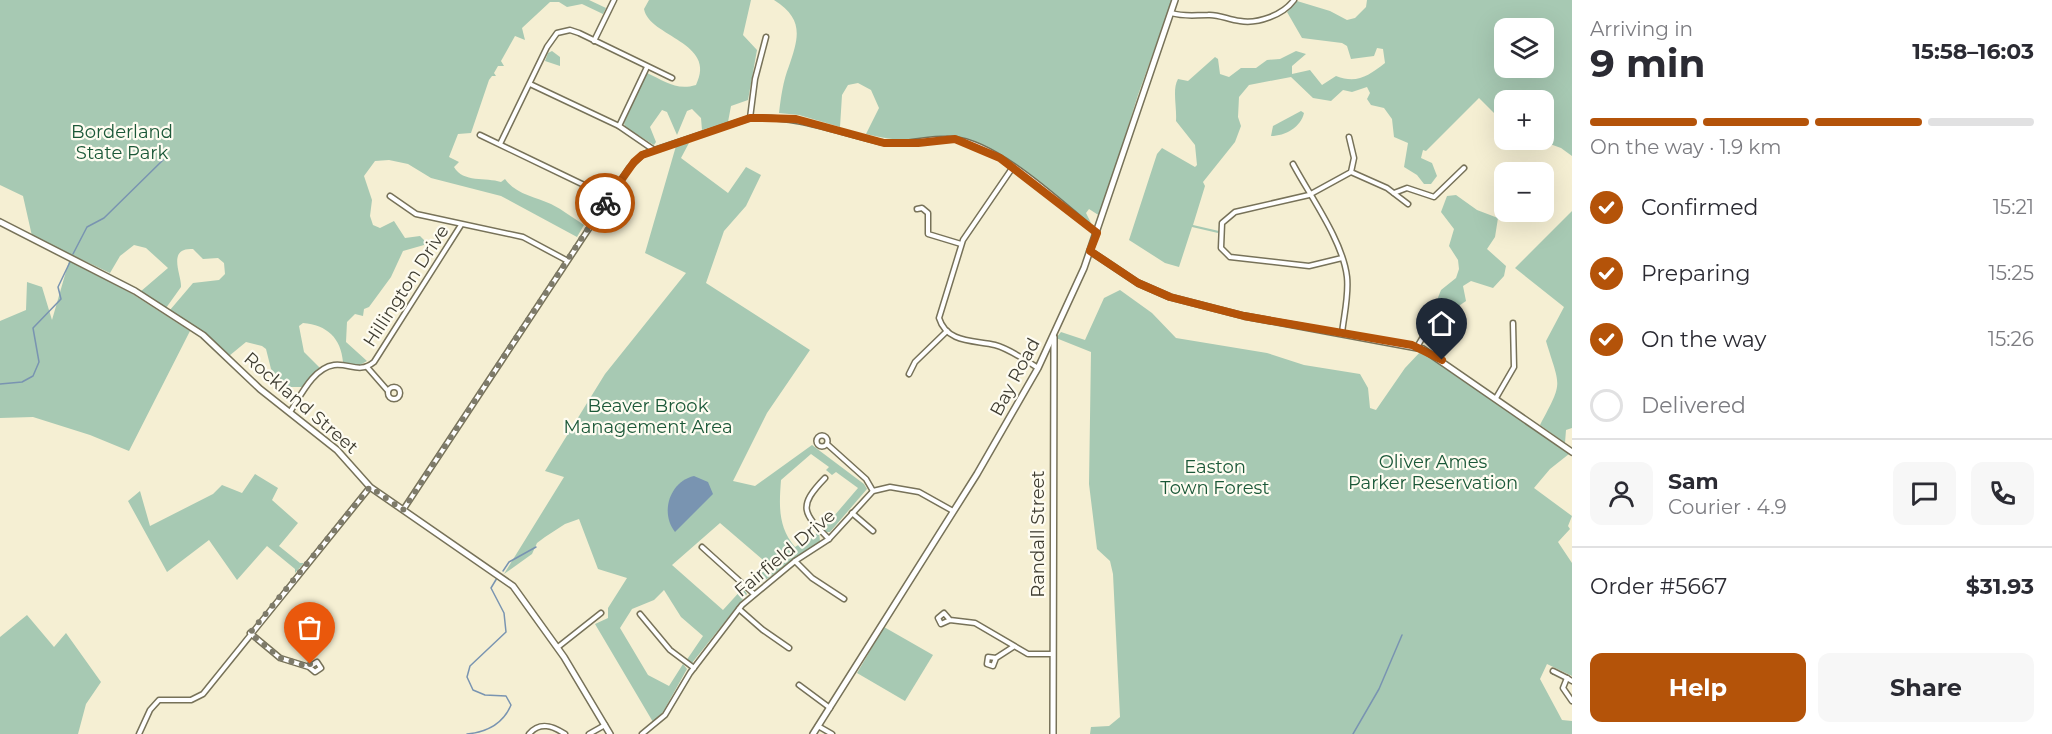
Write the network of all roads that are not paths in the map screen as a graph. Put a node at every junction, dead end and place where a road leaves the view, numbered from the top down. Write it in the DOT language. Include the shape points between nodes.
graph roads {
  1 [pos="614,0"];
  2 [pos="1175,0"];
  3 [pos="1294,0"];
  4 [pos="1171,13"];
  5 [pos="766,37"];
  6 [pos="594,41"];
  7 [pos="647,67"];
  8 [pos="672,78"];
  9 [pos="530,84"];
  10 [pos="750,118"];
  11 [pos="620,126"];
  12 [pos="480,135"];
  13 [pos="1349,137"];
  14 [pos="500,144"];
  15 [pos="654,150"];
  16 [pos="1293,164"];
  17 [pos="1013,167"];
  18 [pos="1464,168"];
  19 [pos="1351,172"];
  20 [pos="1394,193"];
  21 [pos="1309,195"];
  22 [pos="390,196"];
  23 [pos="609,197"];
  24 [pos="1408,204"];
  25 [pos="917,209"];
  26 [pos="0,222"];
  27 [pos="462,225"];
  28 [pos="1097,233"];
  29 [pos="961,244"];
  30 [pos="1090,251"];
  31 [pos="1342,258"];
  32 [pos="566,260"];
  33 [pos="1513,323"];
  34 [pos="947,331"];
  35 [pos="1054,333"];
  36 [pos="1342,333"];
  37 [pos="1454,333"];
  38 [pos="1418,347"];
  39 [pos="367,367"];
  40 [pos="1038,368"];
  41 [pos="909,374"];
  42 [pos="388,391"];
  43 [pos="1496,398"];
  44 [pos="290,412"];
  45 [pos="827,444"];
  46 [pos="1572,452"];
  47 [pos="825,478"];
  48 [pos="370,487"];
  49 [pos="873,491"];
  50 [pos="403,510"];
  51 [pos="953,511"];
  52 [pos="852,513"];
  53 [pos="873,531"];
  54 [pos="829,539"];
  55 [pos="702,547"];
  56 [pos="795,561"];
  57 [pos="754,594"];
  58 [pos="844,599"];
  59 [pos="739,609"];
  60 [pos="601,613"];
  61 [pos="640,614"];
  62 [pos="950,620"];
  63 [pos="250,633"];
  64 [pos="1013,646"];
  65 [pos="558,647"];
  66 [pos="789,648"];
  67 [pos="1052,654"];
  68 [pos="996,658"];
  69 [pos="309,667"];
  70 [pos="694,669"];
  71 [pos="1552,671"];
  72 [pos="1570,680"];
  73 [pos="799,685"];
  74 [pos="1572,701"];
  75 [pos="830,708"];
  76 [pos="605,725"];
  77 [pos="818,726"];
  78 [pos="139,734"];
  79 [pos="529,734"];
  80 [pos="566,734"];
  81 [pos="589,734"];
  82 [pos="610,734"];
  83 [pos="642,734"];
  84 [pos="813,734"];
  85 [pos="832,734"];
  86 [pos="1053,734"];
  1 -- 6 [label="street"];
  2 -- 4 [label="street, Bay Road"];
  3 -- 4 [label="street" via="1285,9 1257,21"];
  4 -- 28 [label="street, Bay Road"];
  5 -- 10 [label="street"];
  6 -- 7 [label="street"];
  6 -- 9 [label="street" via="570,30 557,33"];
  7 -- 8 [label="street"];
  7 -- 11 [label="street"];
  9 -- 11 [label="street"];
  9 -- 14 [label="street"];
  10 -- 15 [label="street"];
  10 -- 17 [label="street" via="796,119 884,143 955,139"];
  11 -- 15 [label="street"];
  12 -- 14 [label="street"];
  13 -- 19 [label="street" via="1354,158"];
  14 -- 23 [label="street"];
  15 -- 23 [label="street" via="636,160"];
  16 -- 21 [label="street"];
  17 -- 28 [label="street"];
  17 -- 29 [label="street"];
  18 -- 20 [label="street" via="1434,197 1407,188"];
  19 -- 20 [label="street"];
  19 -- 21 [label="street"];
  20 -- 24 [label="street"];
  21 -- 31 [label="street"];
  21 -- 31 [label="street" via="1227,217 1220,231 1221,248 1230,257 1309,266"];
  22 -- 27 [label="street" via="416,214"];
  23 -- 32 [label="street"];
  25 -- 29 [label="street" via="928,213 928,234"];
  26 -- 44 [label="street, Rockland Street" via="129,288 196,331"];
  27 -- 32 [label="street" via="523,237"];
  27 -- 39 [label="street, Hillington Drive" via="374,362"];
  28 -- 30 [label="street, Bay Road"];
  29 -- 34 [label="street" via="939,312"];
  30 -- 35 [label="street, Bay Road"];
  30 -- 36 [label="street" via="1138,283 1170,297 1244,316"];
  31 -- 36 [label="street" via="1348,279"];
  32 -- 50 [label="street"];
  33 -- 43 [label="street" via="1514,367"];
  34 -- 40 [label="street" via="966,341 996,346"];
  34 -- 41 [label="street" via="915,362"];
  35 -- 40 [label="street, Bay Road"];
  35 -- 67 [label="street, Randall Street"];
  36 -- 38 [label="street"];
  37 -- 38 [label="street" via="1433,320"];
  38 -- 43 [label="street"];
  39 -- 42 [label="street"];
  39 -- 44 [label="street, Hillington Drive" via="358,370 334,365 321,370"];
  40 -- 51 [label="street, Bay Road"];
  43 -- 46 [label="street"];
  44 -- 48 [label="street, Rockland Street" via="337,450"];
  45 -- 49 [label="street" via="866,479"];
  47 -- 54 [label="street" via="808,498 805,510"];
  48 -- 50 [label="street, Rockland Street"];
  48 -- 63 [label="street"];
  49 -- 51 [label="street" via="890,487 919,492"];
  49 -- 52 [label="street, Fairfield Drive"];
  50 -- 65 [label="street, Rockland Street" via="513,586"];
  51 -- 75 [label="street, Bay Road"];
  52 -- 53 [label="street"];
  52 -- 54 [label="street, Fairfield Drive"];
  54 -- 56 [label="street, Fairfield Drive"];
  55 -- 57 [label="street"];
  56 -- 57 [label="street, Fairfield Drive"];
  56 -- 58 [label="street" via="812,578"];
  57 -- 59 [label="street, Fairfield Drive"];
  59 -- 66 [label="street"];
  59 -- 70 [label="street, Fairfield Drive"];
  60 -- 65 [label="street"];
  61 -- 70 [label="street" via="670,650"];
  62 -- 64 [label="street" via="977,624"];
  63 -- 69 [label="street" via="280,658"];
  63 -- 78 [label="street" via="201,695 190,700 159,700"];
  64 -- 67 [label="street" via="1028,654"];
  64 -- 68 [label="street"];
  65 -- 76 [label="street, Rockland Street"];
  67 -- 86 [label="street, Randall Street"];
  70 -- 83 [label="street, Fairfield Drive" via="663,718"];
  71 -- 72 [label="street"];
  72 -- 74 [label="street" via="1563,690"];
  73 -- 75 [label="street"];
  75 -- 77 [label="street, Bay Road"];
  76 -- 81 [label="street"];
  76 -- 82 [label="street, Rockland Street"];
  77 -- 84 [label="street, Bay Road"];
  77 -- 85 [label="street"];
  79 -- 80 [label="street" via="547,726"];
}
